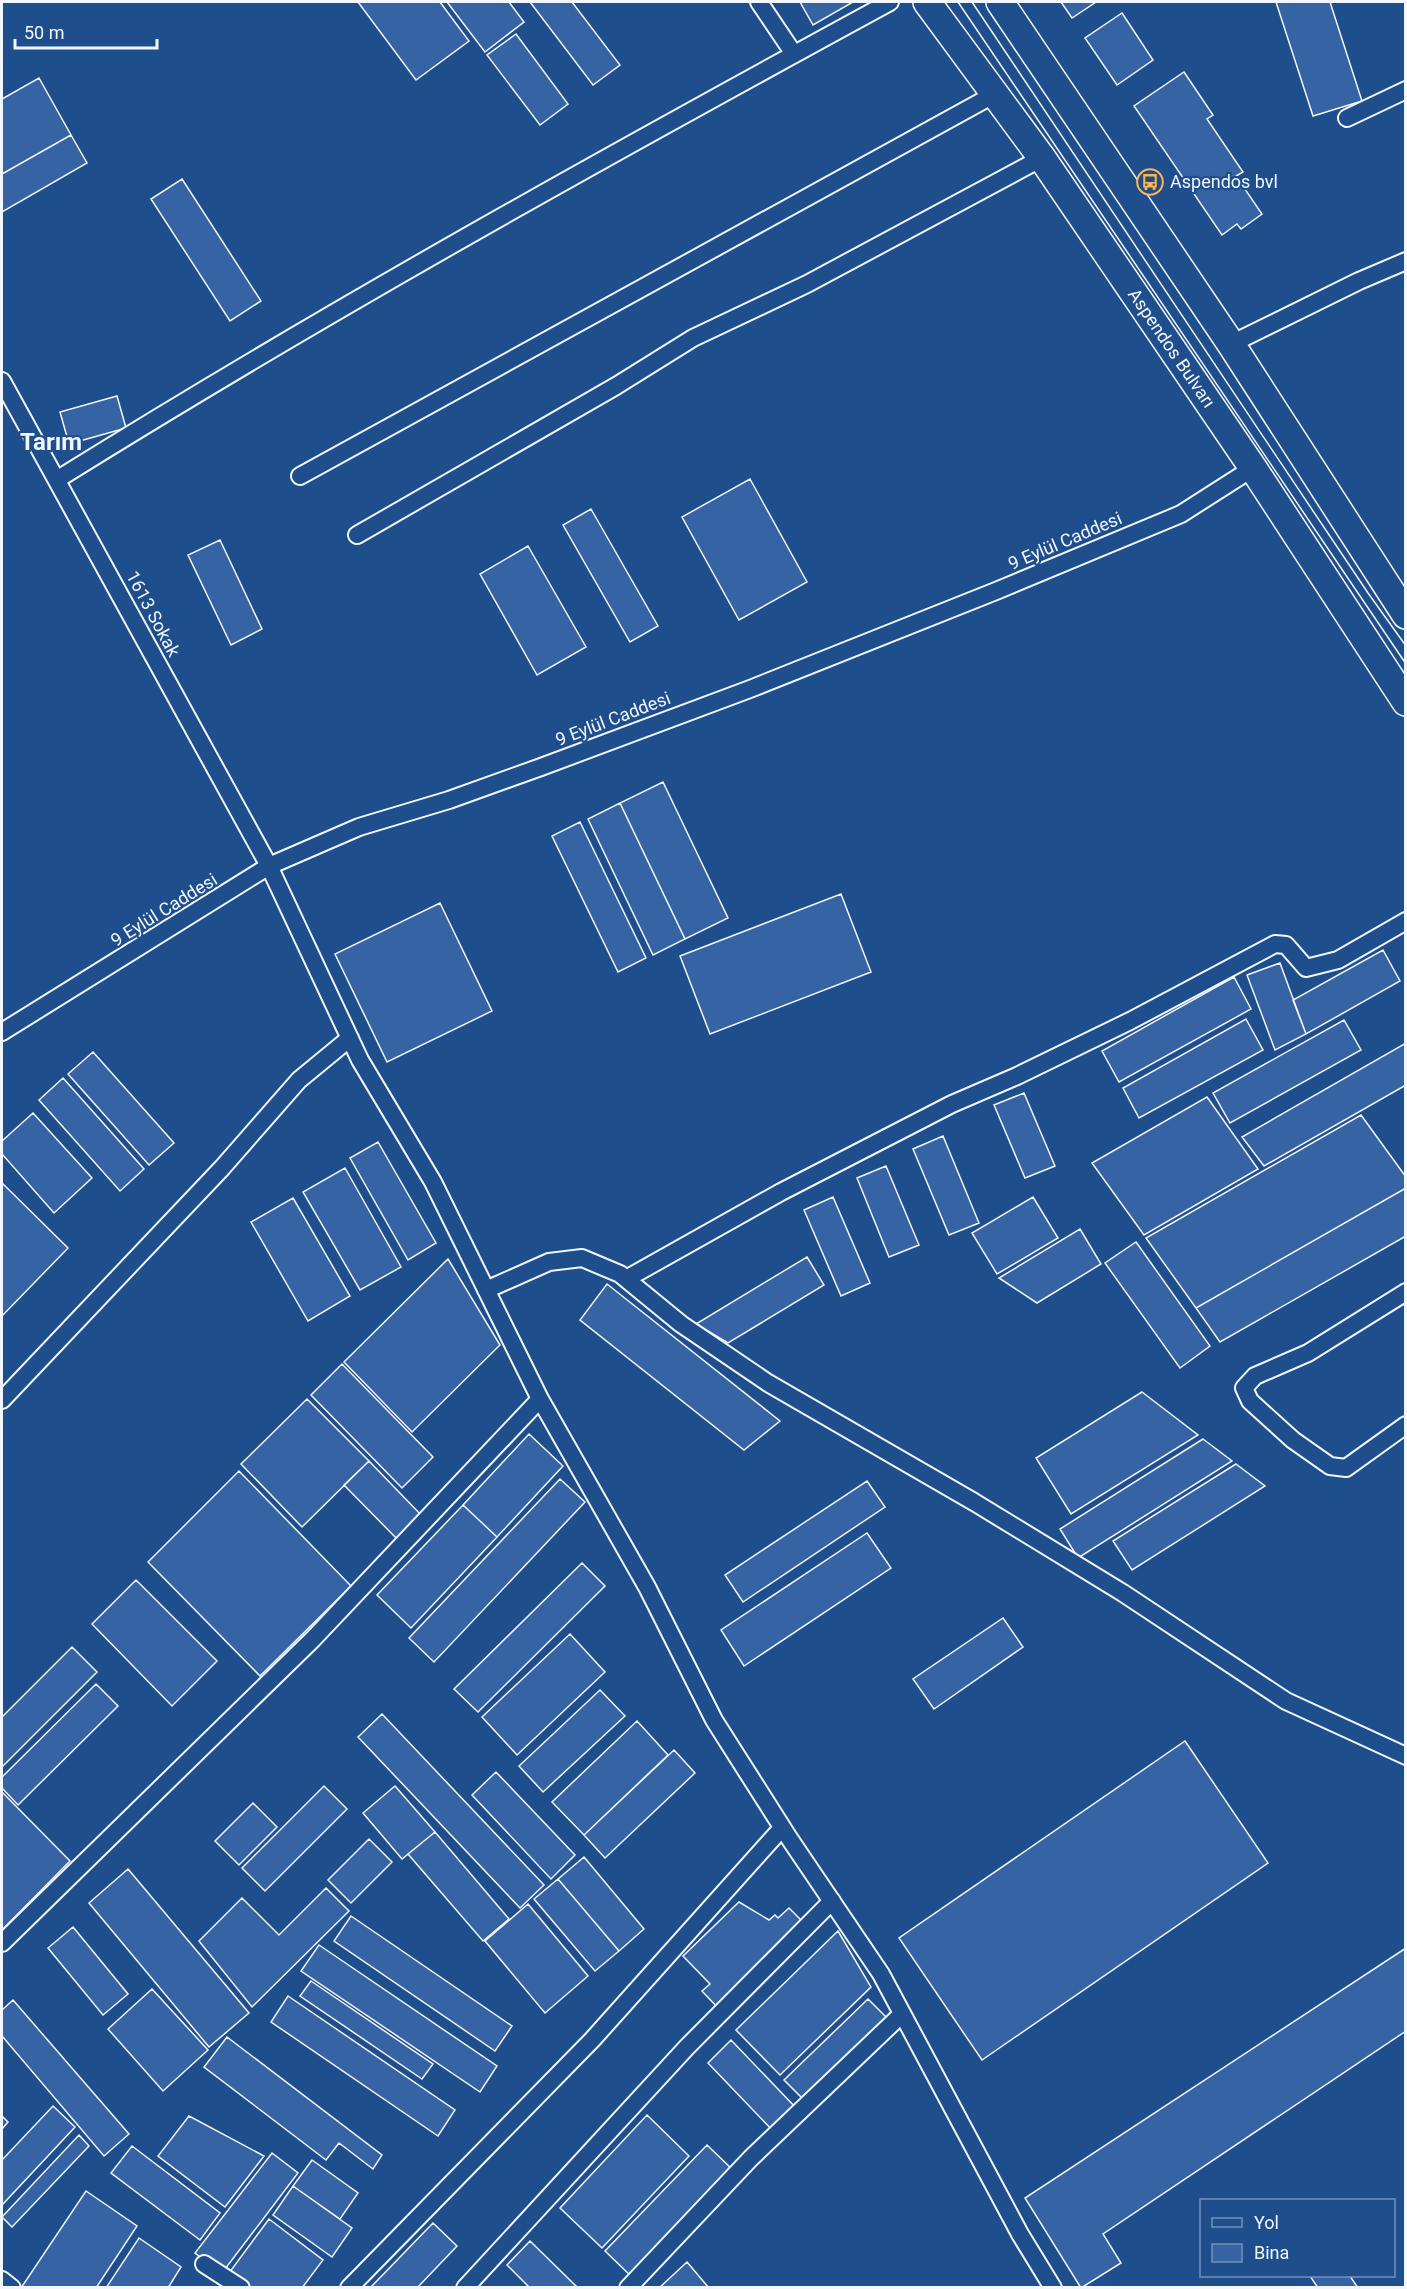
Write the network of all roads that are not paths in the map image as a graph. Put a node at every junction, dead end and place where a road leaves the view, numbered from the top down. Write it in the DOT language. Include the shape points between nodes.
graph roads {
  1 [pos="759,2"];
  2 [pos="890,2"];
  3 [pos="927,2"];
  4 [pos="1000,2"];
  5 [pos="794,54"];
  6 [pos="1406,90"];
  7 [pos="995,94"];
  8 [pos="1347,118"];
  9 [pos="1042,158"];
  10 [pos="1406,261"];
  11 [pos="1231,344"];
  12 [pos="2,381"];
  13 [pos="1253,468"];
  14 [pos="300,476"];
  15 [pos="58,479"];
  16 [pos="357,535"];
  17 [pos="1406,615"];
  18 [pos="1406,702"];
  19 [pos="269,866"];
  20 [pos="1406,921"];
  21 [pos="2,1032"];
  22 [pos="350,1038"];
  23 [pos="626,1279"];
  24 [pos="486,1290"];
  25 [pos="1406,1292"];
  26 [pos="540,1399"];
  27 [pos="2,1400"];
  28 [pos="1406,1425"];
  29 [pos="1406,1756"];
  30 [pos="782,1828"];
  31 [pos="832,1902"];
  32 [pos="2,1942"];
  33 [pos="902,2014"];
  34 [pos="204,2264"];
  35 [pos="2,2280"];
  36 [pos="12,2288"];
  37 [pos="241,2288"];
  38 [pos="349,2288"];
  39 [pos="465,2288"];
  40 [pos="627,2288"];
  41 [pos="1053,2288"];
  1 -- 5 [label="street"];
  2 -- 5 [label="street"];
  3 -- 7 [label="main road, Aspendos Bulvarı"];
  4 -- 11 [label="main road"];
  5 -- 15 [label="street" via="588,166 236,369"];
  6 -- 8 [label="street"];
  7 -- 9 [label="main road, Aspendos Bulvarı"];
  7 -- 14 [label="street"];
  9 -- 13 [label="main road, Aspendos Bulvarı"];
  9 -- 16 [label="street" via="807,284 693,338"];
  10 -- 11 [label="street"];
  11 -- 17 [label="main road"];
  12 -- 15 [label="street, 1613 Sokak"];
  13 -- 18 [label="main road, Aspendos Bulvarı"];
  13 -- 19 [label="street, 9 Eylül Caddesi" via="1181,514 985,595 750,689 449,800 359,827"];
  15 -- 19 [label="street, 1613 Sokak"];
  19 -- 21 [label="street, 9 Eylül Caddesi"];
  19 -- 22 [label="street, 1613 Sokak"];
  20 -- 23 [label="street" via="1338,960 1306,968 1286,945 1275,944 1130,1021 781,1192"];
  22 -- 24 [label="street, 1613 Sokak" via="433,1182"];
  22 -- 27 [label="street" via="299,1080 222,1168"];
  23 -- 24 [label="street" via="582,1258 549,1262"];
  23 -- 29 [label="street" via="681,1324 768,1383 1124,1593 1286,1701"];
  24 -- 26 [label="street, 1613 Sokak"];
  25 -- 28 [label="street" via="1308,1353 1255,1376 1244,1388 1250,1401 1293,1440 1330,1466 1346,1468"];
  26 -- 30 [label="street, 1613 Sokak" via="647,1587 714,1720"];
  26 -- 32 [label="street" via="313,1639"];
  30 -- 31 [label="street, 1613 Sokak"];
  30 -- 38 [label="street" via="592,2040"];
  31 -- 33 [label="street, 1613 Sokak" via="881,1974"];
  31 -- 39 [label="street" via="679,2056"];
  33 -- 40 [label="street" via="751,2158"];
  33 -- 41 [label="street, 1613 Sokak"];
  34 -- 37 [label="street"];
  35 -- 36 [label="street"];
}
